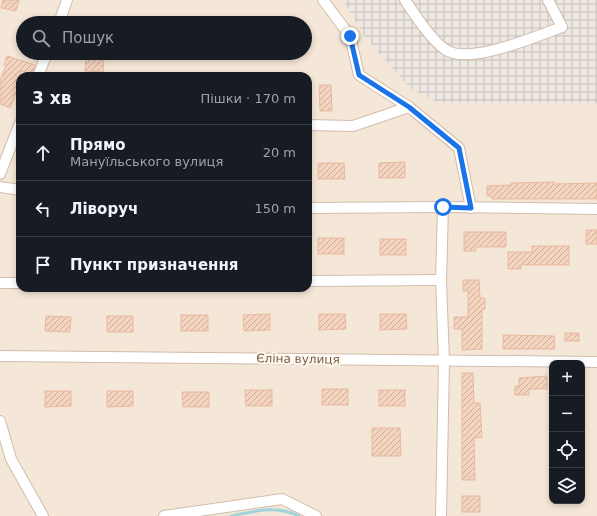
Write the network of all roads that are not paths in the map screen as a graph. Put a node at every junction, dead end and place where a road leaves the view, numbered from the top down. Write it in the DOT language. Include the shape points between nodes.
graph roads {
  1 [pos="67,0"];
  2 [pos="323,0"];
  3 [pos="405,0"];
  4 [pos="548,0"];
  5 [pos="61,16"];
  6 [pos="44,60"];
  7 [pos="40,72"];
  8 [pos="409,107"];
  9 [pos="312,125"];
  10 [pos="16,133"];
  11 [pos="0,172"];
  12 [pos="0,187"];
  13 [pos="16,189"];
  14 [pos="443,207"];
  15 [pos="312,208"];
  16 [pos="471,208"];
  17 [pos="597,209"];
  18 [pos="441,280"];
  19 [pos="312,281"];
  20 [pos="0,283"];
  21 [pos="16,283"];
  22 [pos="0,356"];
  23 [pos="444,361"];
  24 [pos="597,362"];
  25 [pos="0,421"];
  26 [pos="43,516"];
  27 [pos="164,516"];
  28 [pos="316,516"];
  29 [pos="441,516"];
  1 -- 5 [label="street"];
  2 -- 8 [label="street" via="350,36 359,75"];
  3 -- 4 [label="street" via="421,25 447,51 468,55 492,51 562,27"];
  6 -- 7 [label="street"];
  8 -- 9 [label="street" via="353,126"];
  8 -- 16 [label="street" via="459,148"];
  10 -- 11 [label="street"];
  12 -- 13 [label="street"];
  14 -- 15 [label="street"];
  14 -- 16 [label="street"];
  14 -- 18 [label="street"];
  16 -- 17 [label="street"];
  18 -- 19 [label="street"];
  18 -- 23 [label="street"];
  20 -- 21 [label="street"];
  22 -- 23 [label="street, Єліна вулиця"];
  23 -- 24 [label="street, Єліна вулиця"];
  23 -- 29 [label="street"];
  25 -- 26 [label="street" via="11,459"];
  27 -- 28 [label="street" via="282,499"];
}
